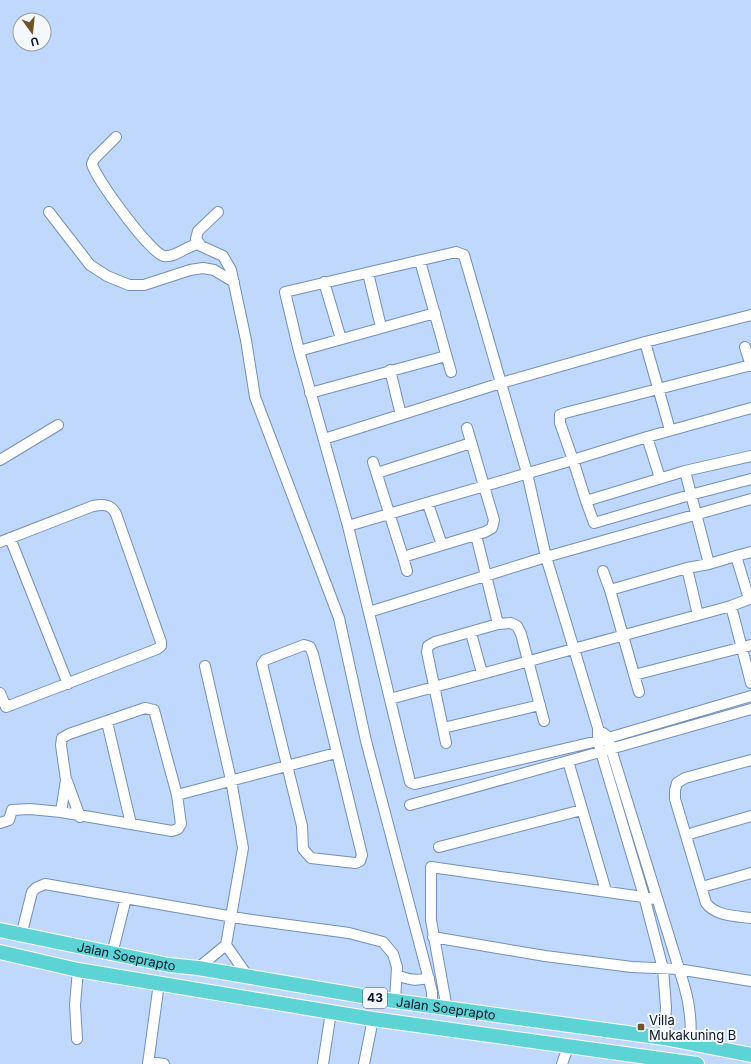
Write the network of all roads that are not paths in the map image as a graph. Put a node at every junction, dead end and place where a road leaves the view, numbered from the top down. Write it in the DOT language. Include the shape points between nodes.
graph roads {
  1 [pos="116,137"];
  2 [pos="49,212"];
  3 [pos="218,212"];
  4 [pos="199,244"];
  5 [pos="420,261"];
  6 [pos="368,273"];
  7 [pos="234,282"];
  8 [pos="324,282"];
  9 [pos="435,313"];
  10 [pos="751,315"];
  11 [pos="381,327"];
  12 [pos="341,339"];
  13 [pos="645,342"];
  14 [pos="745,347"];
  15 [pos="298,351"];
  16 [pos="446,356"];
  17 [pos="751,366"];
  18 [pos="390,370"];
  19 [pos="451,372"];
  20 [pos="501,384"];
  21 [pos="658,389"];
  22 [pos="310,393"];
  23 [pos="751,408"];
  24 [pos="402,415"];
  25 [pos="58,425"];
  26 [pos="467,428"];
  27 [pos="670,430"];
  28 [pos="647,437"];
  29 [pos="324,439"];
  30 [pos="471,442"];
  31 [pos="751,456"];
  32 [pos="0,460"];
  33 [pos="573,460"];
  34 [pos="373,462"];
  35 [pos="685,471"];
  36 [pos="376,472"];
  37 [pos="526,473"];
  38 [pos="660,478"];
  39 [pos="751,480"];
  40 [pos="485,486"];
  41 [pos="690,495"];
  42 [pos="751,499"];
  43 [pos="586,501"];
  44 [pos="428,504"];
  45 [pos="389,514"];
  46 [pos="695,514"];
  47 [pos="348,526"];
  48 [pos="476,535"];
  49 [pos="5,540"];
  50 [pos="442,545"];
  51 [pos="751,552"];
  52 [pos="736,556"];
  53 [pos="403,557"];
  54 [pos="546,557"];
  55 [pos="709,564"];
  56 [pos="687,568"];
  57 [pos="407,571"];
  58 [pos="603,571"];
  59 [pos="488,577"];
  60 [pos="610,590"];
  61 [pos="750,599"];
  62 [pos="731,606"];
  63 [pos="369,612"];
  64 [pos="698,615"];
  65 [pos="498,624"];
  66 [pos="471,633"];
  67 [pos="623,635"];
  68 [pos="746,646"];
  69 [pos="574,648"];
  70 [pos="530,661"];
  71 [pos="205,666"];
  72 [pos="482,673"];
  73 [pos="634,675"];
  74 [pos="751,683"];
  75 [pos="68,684"];
  76 [pos="434,687"];
  77 [pos="639,692"];
  78 [pos="0,693"];
  79 [pos="751,696"];
  80 [pos="390,698"];
  81 [pos="540,705"];
  82 [pos="751,708"];
  83 [pos="544,721"];
  84 [pos="107,722"];
  85 [pos="443,728"];
  86 [pos="603,739"];
  87 [pos="446,743"];
  88 [pos="611,749"];
  89 [pos="601,752"];
  90 [pos="336,754"];
  91 [pos="751,760"];
  92 [pos="568,762"];
  93 [pos="287,767"];
  94 [pos="66,780"];
  95 [pos="231,780"];
  96 [pos="177,795"];
  97 [pos="410,805"];
  98 [pos="582,810"];
  99 [pos="61,812"];
  100 [pos="751,816"];
  101 [pos="80,817"];
  102 [pos="0,823"];
  103 [pos="131,824"];
  104 [pos="686,835"];
  105 [pos="439,846"];
  106 [pos="751,873"];
  107 [pos="702,887"];
  108 [pos="606,891"];
  109 [pos="644,896"];
  110 [pos="126,898"];
  111 [pos="657,899"];
  112 [pos="230,916"];
  113 [pos="751,918"];
  114 [pos="0,930"];
  115 [pos="21,936"];
  116 [pos="433,937"];
  117 [pos="226,945"];
  118 [pos="0,952"];
  119 [pos="112,954"];
  120 [pos="198,968"];
  121 [pos="663,969"];
  122 [pos="678,969"];
  123 [pos="78,970"];
  124 [pos="397,975"];
  125 [pos="248,978"];
  126 [pos="428,978"];
  127 [pos="751,981"];
  128 [pos="159,983"];
  129 [pos="395,1001"];
  130 [pos="432,1006"];
  131 [pos="453,1010"];
  132 [pos="331,1012"];
  133 [pos="373,1019"];
  134 [pos="455,1031"];
  135 [pos="664,1038"];
  136 [pos="76,1039"];
  137 [pos="690,1043"];
  138 [pos="568,1047"];
  139 [pos="751,1055"];
  140 [pos="665,1061"];
  141 [pos="148,1063"];
  142 [pos="164,1064"];
  143 [pos="323,1064"];
  144 [pos="364,1064"];
  145 [pos="562,1064"];
  146 [pos="696,1064"];
  1 -- 4 [label="street" via="93,161 93,168 142,236 154,250 165,256"];
  2 -- 7 [label="street" via="90,265 107,276 129,285 144,285 203,268 214,270"];
  3 -- 4 [label="street" via="197,233 196,239"];
  4 -- 7 [label="street" via="223,256 232,270"];
  5 -- 6 [label="street"];
  5 -- 9 [label="street"];
  5 -- 20 [label="street" via="456,252 464,255"];
  6 -- 8 [label="street"];
  6 -- 11 [label="street"];
  7 -- 126 [label="street" via="254,392 339,618 366,741"];
  8 -- 12 [label="street"];
  8 -- 15 [label="street" via="285,292"];
  9 -- 11 [label="street"];
  9 -- 16 [label="street"];
  10 -- 13 [label="street"];
  11 -- 12 [label="street"];
  12 -- 15 [label="street"];
  13 -- 20 [label="street"];
  13 -- 21 [label="street"];
  14 -- 17 [label="street"];
  15 -- 22 [label="street"];
  16 -- 18 [label="street"];
  16 -- 19 [label="street"];
  17 -- 21 [label="street"];
  18 -- 22 [label="street"];
  18 -- 24 [label="street"];
  20 -- 24 [label="street"];
  20 -- 37 [label="street"];
  21 -- 27 [label="street"];
  21 -- 33 [label="street" via="560,415 560,423"];
  22 -- 29 [label="street"];
  23 -- 27 [label="street"];
  24 -- 29 [label="street"];
  25 -- 32 [label="street"];
  26 -- 30 [label="street"];
  27 -- 28 [label="street"];
  28 -- 33 [label="street"];
  28 -- 38 [label="street"];
  29 -- 47 [label="street"];
  30 -- 36 [label="street"];
  30 -- 40 [label="street"];
  31 -- 35 [label="street"];
  33 -- 37 [label="street"];
  33 -- 43 [label="street"];
  34 -- 36 [label="street"];
  35 -- 38 [label="street"];
  35 -- 41 [label="street"];
  36 -- 45 [label="street"];
  37 -- 40 [label="street"];
  37 -- 54 [label="street"];
  38 -- 43 [label="street"];
  39 -- 41 [label="street"];
  40 -- 44 [label="street"];
  40 -- 48 [label="street" via="494,523 489,530"];
  41 -- 43 [label="street" via="595,525"];
  41 -- 46 [label="street"];
  42 -- 46 [label="street"];
  44 -- 45 [label="street"];
  44 -- 50 [label="street"];
  45 -- 47 [label="street"];
  45 -- 53 [label="street"];
  46 -- 54 [label="street"];
  46 -- 55 [label="street"];
  47 -- 63 [label="street"];
  48 -- 50 [label="street"];
  48 -- 59 [label="street"];
  49 -- 75 [label="street"];
  49 -- 75 [label="street" via="93,506 107,505 116,514 160,636 161,646"];
  50 -- 53 [label="street"];
  51 -- 52 [label="street"];
  52 -- 55 [label="street"];
  52 -- 61 [label="street"];
  53 -- 57 [label="street"];
  54 -- 59 [label="street"];
  54 -- 69 [label="street"];
  55 -- 56 [label="street"];
  56 -- 60 [label="street"];
  56 -- 64 [label="street"];
  58 -- 60 [label="street"];
  59 -- 63 [label="street"];
  59 -- 65 [label="street"];
  60 -- 67 [label="street"];
  61 -- 62 [label="street"];
  62 -- 64 [label="street"];
  62 -- 68 [label="street"];
  63 -- 80 [label="street"];
  64 -- 67 [label="street"];
  65 -- 66 [label="street"];
  65 -- 70 [label="street" via="508,622 517,626"];
  66 -- 72 [label="street"];
  66 -- 76 [label="street" via="428,646"];
  67 -- 69 [label="street"];
  67 -- 73 [label="street"];
  68 -- 73 [label="street"];
  68 -- 74 [label="street"];
  69 -- 70 [label="street"];
  69 -- 86 [label="street"];
  70 -- 72 [label="street"];
  70 -- 81 [label="street"];
  71 -- 95 [label="street"];
  72 -- 76 [label="street"];
  73 -- 77 [label="street"];
  75 -- 78 [label="street" via="6,707"];
  76 -- 80 [label="street"];
  76 -- 85 [label="street"];
  79 -- 86 [label="street"];
  80 -- 86 [label="street" via="409,780 413,784"];
  81 -- 83 [label="street"];
  81 -- 85 [label="street"];
  82 -- 88 [label="street"];
  84 -- 94 [label="street" via="62,738"];
  84 -- 96 [label="street" via="145,708 154,710"];
  84 -- 103 [label="street"];
  85 -- 87 [label="street"];
  86 -- 88 [label="street"];
  86 -- 89 [label="street"];
  88 -- 89 [label="street"];
  88 -- 111 [label="street"];
  89 -- 92 [label="street"];
  89 -- 109 [label="street"];
  90 -- 93 [label="street"];
  90 -- 93 [label="street" via="362,854 360,860 355,863 311,858 305,852 302,826"];
  90 -- 93 [label="street" via="313,654 310,647 304,645 265,660 262,664"];
  91 -- 104 [label="street" via="685,778 677,783 676,799"];
  92 -- 97 [label="street"];
  92 -- 98 [label="street"];
  93 -- 95 [label="street"];
  94 -- 99 [label="street"];
  94 -- 101 [label="street"];
  95 -- 96 [label="street"];
  95 -- 112 [label="street" via="243,848"];
  96 -- 103 [label="street" via="181,824 178,830"];
  98 -- 105 [label="street"];
  98 -- 108 [label="street"];
  99 -- 101 [label="street"];
  99 -- 102 [label="street" via="18,808 10,811 8,821"];
  100 -- 104 [label="street"];
  101 -- 103 [label="street"];
  104 -- 107 [label="street"];
  106 -- 107 [label="street"];
  107 -- 113 [label="street" via="710,909"];
  108 -- 109 [label="street"];
  108 -- 116 [label="street" via="431,867"];
  109 -- 111 [label="street"];
  109 -- 121 [label="street"];
  110 -- 112 [label="street"];
  110 -- 115 [label="street" via="41,885 32,892"];
  110 -- 119 [label="street"];
  111 -- 122 [label="street"];
  112 -- 117 [label="street"];
  112 -- 124 [label="street" via="349,933 383,942 393,954"];
  114 -- 115 [label="highway, Jalan Soeprapto / 43"];
  115 -- 119 [label="highway, Jalan Soeprapto / 43"];
  116 -- 121 [label="street" via="569,959"];
  116 -- 131 [label="street"];
  117 -- 120 [label="street"];
  117 -- 125 [label="street"];
  118 -- 123 [label="highway, Jalan Soeprapto / 43"];
  119 -- 120 [label="highway, Jalan Soeprapto / 43"];
  120 -- 125 [label="highway, Jalan Soeprapto / 43"];
  121 -- 122 [label="street"];
  121 -- 135 [label="street" via="666,1007"];
  122 -- 127 [label="street"];
  122 -- 137 [label="street" via="690,1006"];
  123 -- 128 [label="highway, Jalan Soeprapto / 43"];
  123 -- 136 [label="street"];
  124 -- 126 [label="street" via="418,981"];
  124 -- 129 [label="street"];
  125 -- 129 [label="highway, Jalan Soeprapto / 43"];
  126 -- 130 [label="street"];
  128 -- 132 [label="highway, Jalan Soeprapto / 43"];
  128 -- 141 [label="street"];
  129 -- 130 [label="highway, Jalan Soeprapto / 43"];
  130 -- 131 [label="highway, Jalan Soeprapto / 43"];
  131 -- 134 [label="highway"];
  131 -- 135 [label="highway, Jalan Soeprapto / 43"];
  132 -- 133 [label="highway, Jalan Soeprapto / 43"];
  132 -- 143 [label="street"];
  133 -- 134 [label="highway, Jalan Soeprapto / 43"];
  133 -- 144 [label="street"];
  134 -- 138 [label="highway, Jalan Soeprapto / 43"];
  135 -- 137 [label="highway, Jalan Soeprapto / 43"];
  137 -- 139 [label="highway, Jalan Soeprapto / 43"];
  138 -- 140 [label="highway, Jalan Soeprapto / 43"];
  138 -- 145 [label="street"];
  140 -- 146 [label="highway, Jalan Soeprapto / 43"];
  141 -- 142 [label="street"];
}
